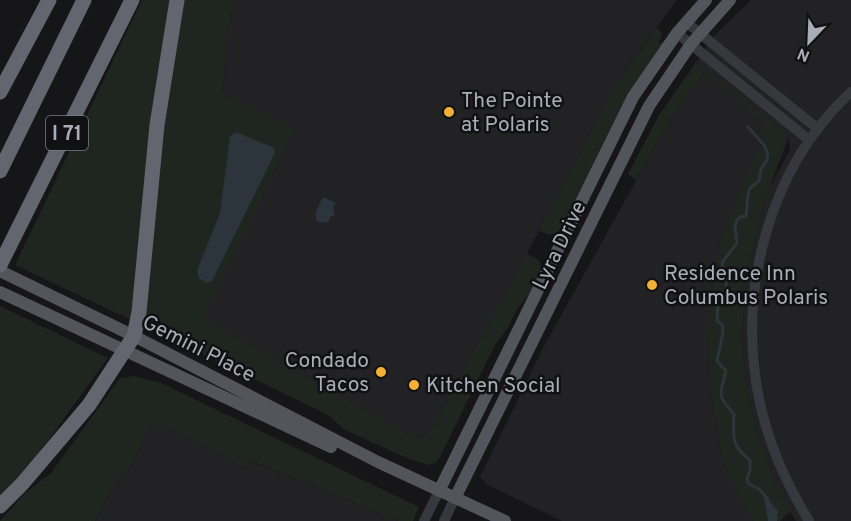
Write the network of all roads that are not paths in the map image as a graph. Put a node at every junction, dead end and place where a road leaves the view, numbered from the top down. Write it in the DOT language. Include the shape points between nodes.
graph roads {
  1 [pos="49,0"];
  2 [pos="84,0"];
  3 [pos="132,0"];
  4 [pos="177,0"];
  5 [pos="706,0"];
  6 [pos="730,0"];
  7 [pos="686,22"];
  8 [pos="677,33"];
  9 [pos="700,33"];
  10 [pos="691,44"];
  11 [pos="0,92"];
  12 [pos="851,92"];
  13 [pos="818,129"];
  14 [pos="809,140"];
  15 [pos="0,171"];
  16 [pos="0,265"];
  17 [pos="0,271"];
  18 [pos="0,292"];
  19 [pos="134,336"];
  20 [pos="125,352"];
  21 [pos="378,462"];
  22 [pos="439,490"];
  23 [pos="455,498"];
  24 [pos="0,506"];
  25 [pos="807,520"];
  26 [pos="424,521"];
  27 [pos="444,521"];
  28 [pos="505,521"];
  1 -- 11 [label="highway"];
  2 -- 15 [label="highway, I 71"];
  3 -- 16 [label="highway, I 71"];
  4 -- 19 [label="highway"];
  5 -- 7 [label="main road, Lyra Drive"];
  6 -- 9 [label="main road, Lyra Drive"];
  7 -- 8 [label="main road, Lyra Drive"];
  7 -- 9 [label="street"];
  8 -- 10 [label="street"];
  8 -- 22 [label="main road, Lyra Drive" via="633,97 613,135"];
  9 -- 10 [label="main road, Lyra Drive"];
  9 -- 13 [label="street"];
  10 -- 14 [label="street"];
  10 -- 23 [label="main road, Lyra Drive" via="648,106"];
  12 -- 13 [label="street"];
  13 -- 14 [label="street"];
  14 -- 25 [label="street" via="770,221 758,271 753,326 755,374 764,417 781,467"];
  17 -- 19 [label="main road, Gemini Place"];
  18 -- 20 [label="main road, Gemini Place"];
  19 -- 20 [label="highway"];
  19 -- 21 [label="main road, Gemini Place"];
  20 -- 21 [label="main road, Gemini Place" via="339,450"];
  20 -- 24 [label="highway" via="89,405"];
  21 -- 22 [label="main road, Gemini Place"];
  22 -- 23 [label="main road, Gemini Place"];
  22 -- 26 [label="street, Lyra Drive"];
  23 -- 27 [label="street, Lyra Drive"];
  23 -- 28 [label="main road, Gemini Place"];
}
